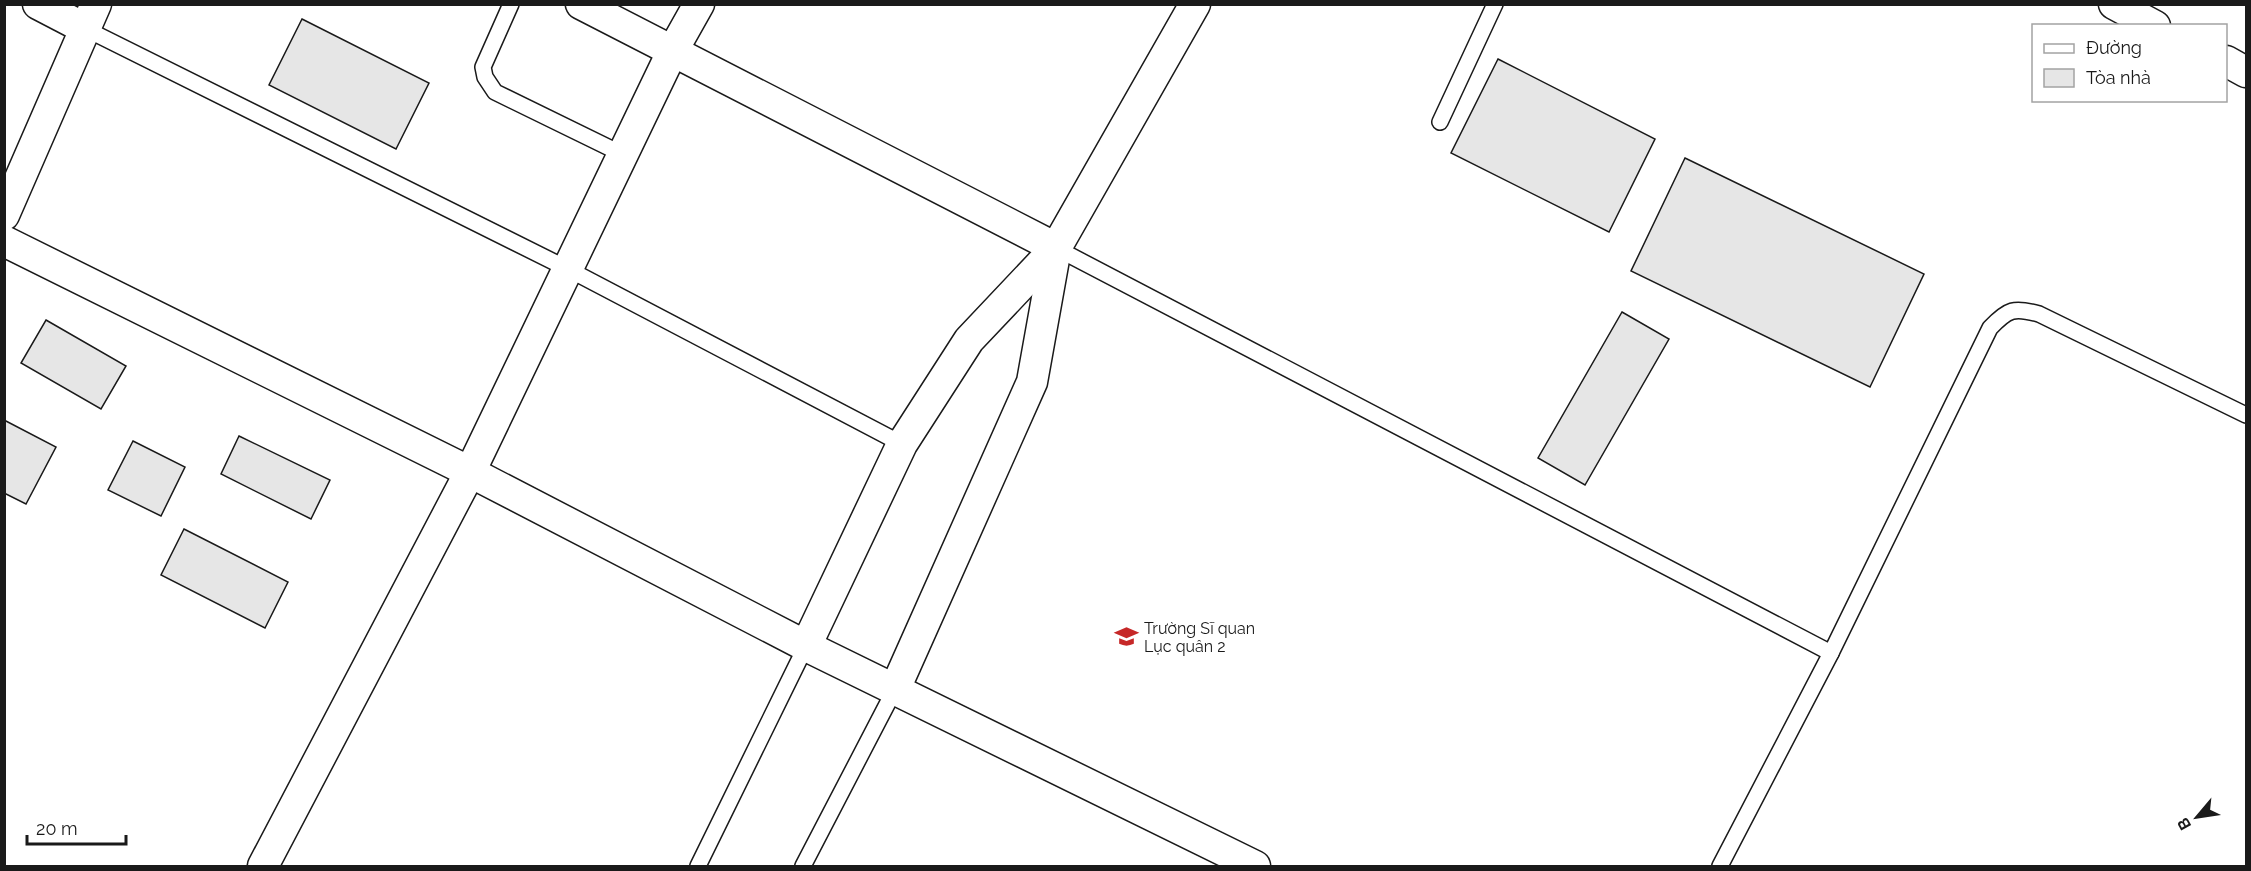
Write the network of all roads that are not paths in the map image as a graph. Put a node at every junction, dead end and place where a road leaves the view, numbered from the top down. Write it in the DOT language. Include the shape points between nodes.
graph roads {
  1 [pos="38,4"];
  2 [pos="511,4"];
  3 [pos="581,4"];
  4 [pos="699,4"];
  5 [pos="1195,4"];
  6 [pos="1494,4"];
  7 [pos="2114,4"];
  8 [pos="91,17"];
  9 [pos="2151,24"];
  10 [pos="672,52"];
  11 [pos="2227,62"];
  12 [pos="2247,72"];
  13 [pos="1440,122"];
  14 [pos="624,155"];
  15 [pos="4,215"];
  16 [pos="4,241"];
  17 [pos="1056,248"];
  18 [pos="568,270"];
  19 [pos="2247,415"];
  20 [pos="902,444"];
  21 [pos="470,472"];
  22 [pos="806,646"];
  23 [pos="1831,653"];
  24 [pos="895,689"];
  25 [pos="263,867"];
  26 [pos="698,867"];
  27 [pos="803,867"];
  28 [pos="1255,867"];
  29 [pos="1720,867"];
  1 -- 8 [label="street"];
  2 -- 14 [label="lane" via="483,67 489,85 495,92"];
  3 -- 10 [label="street"];
  4 -- 10 [label="street"];
  5 -- 17 [label="street"];
  6 -- 13 [label="lane"];
  7 -- 9 [label="street"];
  8 -- 15 [label="street"];
  8 -- 18 [label="lane"];
  10 -- 14 [label="street"];
  10 -- 17 [label="street"];
  11 -- 12 [label="street"];
  14 -- 18 [label="street"];
  16 -- 21 [label="street"];
  17 -- 20 [label="street" via="969,340"];
  17 -- 23 [label="lane"];
  17 -- 24 [label="street" via="1032,382"];
  18 -- 20 [label="lane"];
  18 -- 21 [label="street"];
  19 -- 23 [label="lane" via="2039,314 2020,309 2004,313 1990,328"];
  20 -- 22 [label="street"];
  21 -- 22 [label="street"];
  21 -- 25 [label="street"];
  22 -- 24 [label="street"];
  22 -- 26 [label="lane"];
  23 -- 29 [label="lane"];
  24 -- 27 [label="lane"];
  24 -- 28 [label="street"];
}
